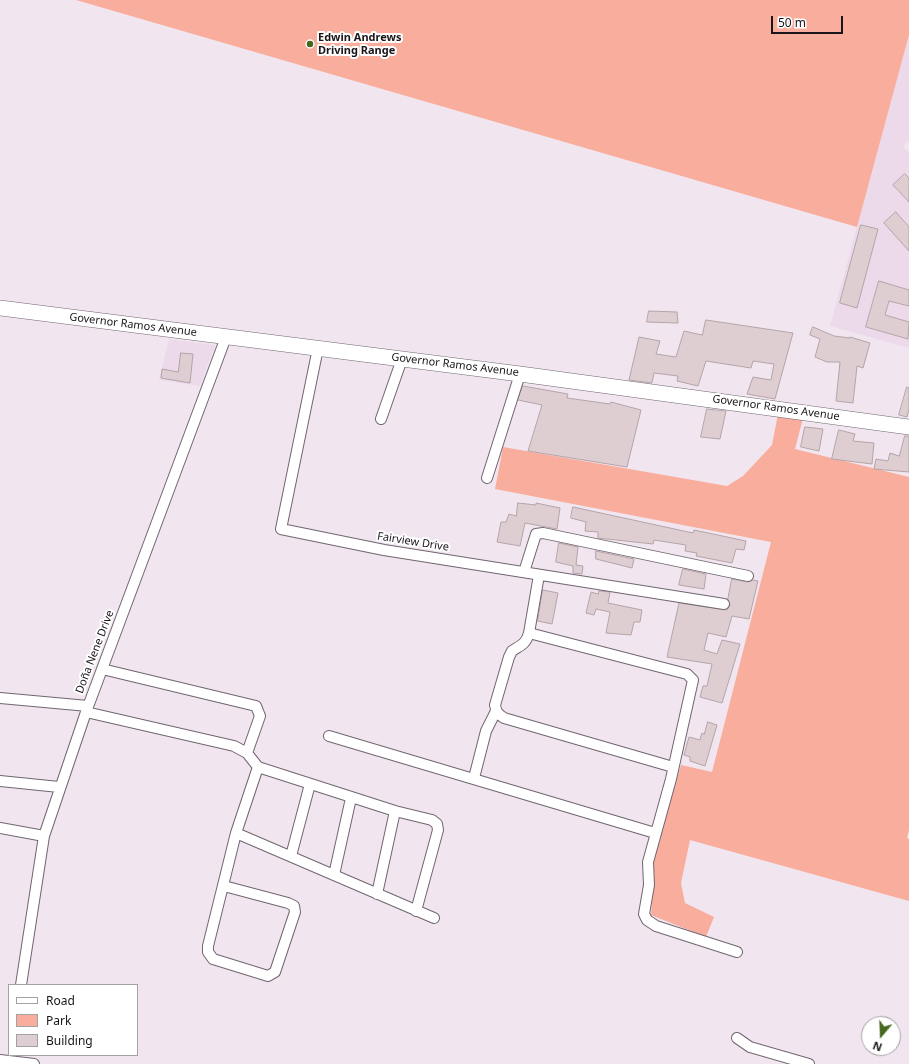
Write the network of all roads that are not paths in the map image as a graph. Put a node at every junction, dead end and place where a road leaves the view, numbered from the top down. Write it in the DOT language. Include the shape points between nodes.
graph roads {
  1 [pos="0,308"];
  2 [pos="226,337"];
  3 [pos="318,348"];
  4 [pos="402,358"];
  5 [pos="520,374"];
  6 [pos="381,419"];
  7 [pos="909,426"];
  8 [pos="487,478"];
  9 [pos="524,572"];
  10 [pos="539,575"];
  11 [pos="748,576"];
  12 [pos="724,604"];
  13 [pos="529,633"];
  14 [pos="102,669"];
  15 [pos="0,698"];
  16 [pos="87,709"];
  17 [pos="496,711"];
  18 [pos="330,736"];
  19 [pos="247,753"];
  20 [pos="258,767"];
  21 [pos="673,767"];
  22 [pos="474,778"];
  23 [pos="0,781"];
  24 [pos="310,784"];
  25 [pos="59,787"];
  26 [pos="351,798"];
  27 [pos="395,811"];
  28 [pos="0,828"];
  29 [pos="236,833"];
  30 [pos="655,833"];
  31 [pos="44,836"];
  32 [pos="291,856"];
  33 [pos="334,875"];
  34 [pos="224,886"];
  35 [pos="377,894"];
  36 [pos="416,911"];
  37 [pos="434,918"];
  38 [pos="737,952"];
  39 [pos="21,984"];
  40 [pos="737,1038"];
  41 [pos="0,1060"];
  42 [pos="31,1064"];
  43 [pos="809,1064"];
  1 -- 2 [label="main road, Governor Ramos Avenue"];
  2 -- 3 [label="main road, Governor Ramos Avenue"];
  2 -- 14 [label="street, Doña Nene Drive"];
  3 -- 4 [label="main road, Governor Ramos Avenue"];
  3 -- 9 [label="street, Fairview Drive" via="281,528 384,550"];
  4 -- 5 [label="main road, Governor Ramos Avenue"];
  4 -- 6 [label="street"];
  5 -- 7 [label="main road, Governor Ramos Avenue"];
  5 -- 8 [label="street"];
  9 -- 10 [label="street, Fairview Drive"];
  9 -- 11 [label="street" via="536,534 543,533"];
  10 -- 12 [label="street, Fairview Drive"];
  10 -- 13 [label="street"];
  13 -- 17 [label="street" via="523,646 512,651 495,705"];
  13 -- 21 [label="street" via="691,677 693,683"];
  14 -- 16 [label="street, Doña Nene Drive"];
  14 -- 19 [label="street" via="256,706 260,716"];
  15 -- 16 [label="street"];
  16 -- 19 [label="street" via="234,746"];
  16 -- 25 [label="street, Doña Nene Drive"];
  17 -- 21 [label="street" via="504,718"];
  17 -- 22 [label="street" via="486,731"];
  18 -- 22 [label="street"];
  19 -- 20 [label="street"];
  20 -- 24 [label="street"];
  20 -- 29 [label="street"];
  21 -- 30 [label="street"];
  22 -- 30 [label="street"];
  23 -- 25 [label="street"];
  24 -- 26 [label="street"];
  24 -- 32 [label="street"];
  25 -- 31 [label="street, Doña Nene Drive"];
  26 -- 27 [label="street"];
  26 -- 33 [label="street"];
  27 -- 35 [label="street"];
  27 -- 36 [label="street" via="432,820 437,824 438,830"];
  28 -- 31 [label="street"];
  29 -- 32 [label="street"];
  29 -- 34 [label="street"];
  30 -- 38 [label="street" via="648,862 649,885 644,914 647,920 656,926"];
  31 -- 39 [label="street, Doña Nene Drive"];
  32 -- 33 [label="street"];
  33 -- 35 [label="street"];
  34 -- 34 [label="street" via="208,952 213,959 268,976 272,975 295,912 294,906"];
  35 -- 36 [label="street"];
  36 -- 37 [label="street"];
  40 -- 43 [label="street" via="750,1047"];
  41 -- 42 [label="street"];
}
